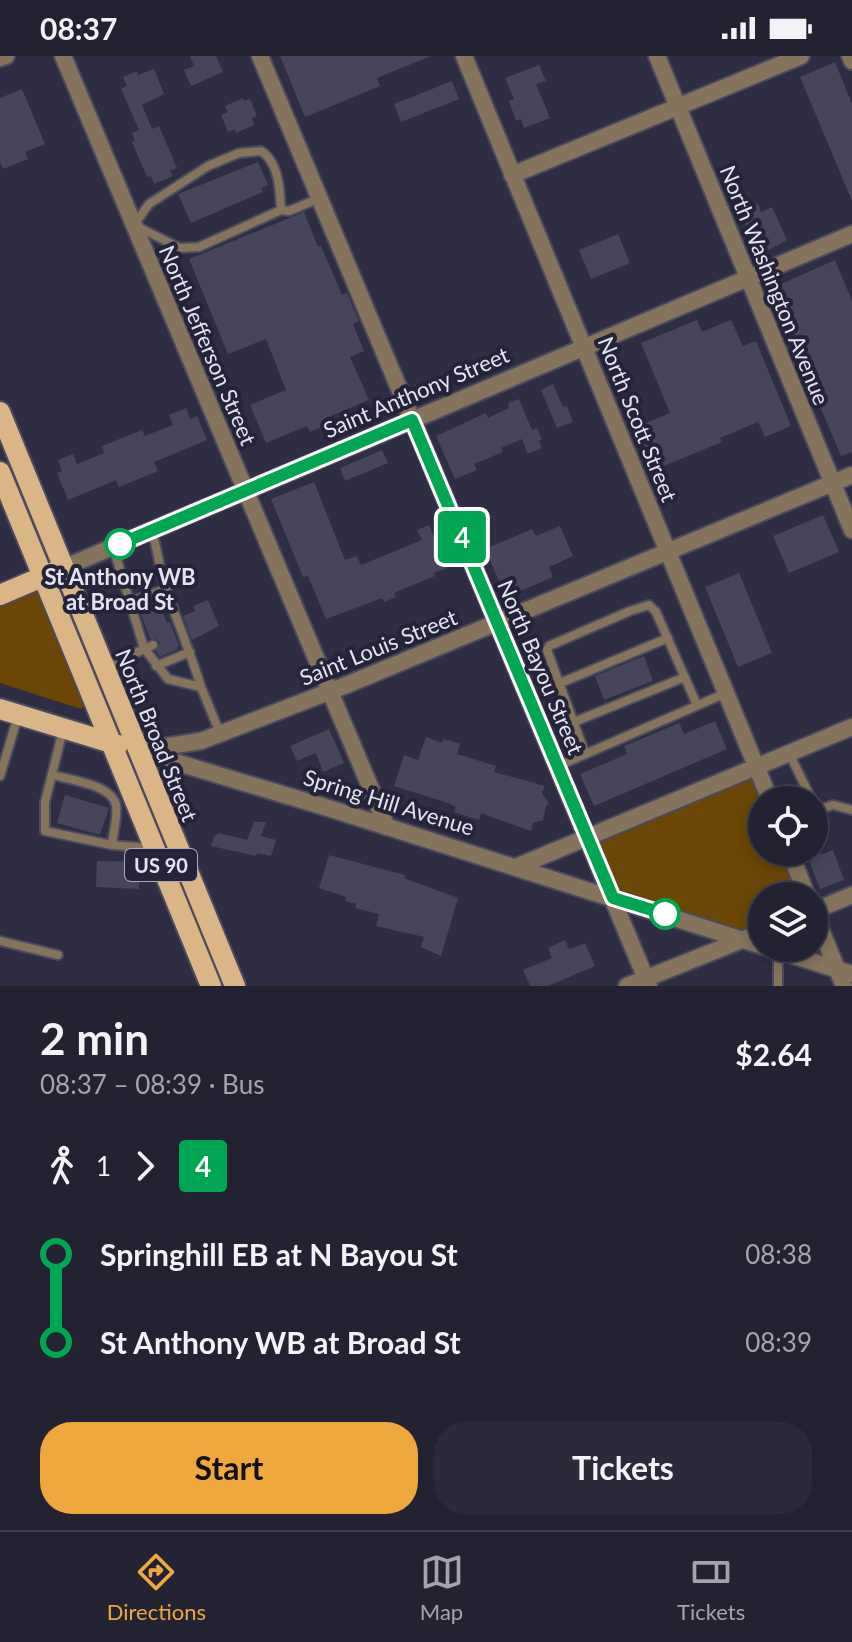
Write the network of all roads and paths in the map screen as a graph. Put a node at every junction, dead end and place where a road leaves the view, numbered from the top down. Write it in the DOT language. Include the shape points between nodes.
graph roads {
  1 [pos="6,56"];
  2 [pos="63,56"];
  3 [pos="260,56"];
  4 [pos="464,56"];
  5 [pos="657,56"];
  6 [pos="801,56"];
  7 [pos="0,58"];
  8 [pos="678,107"];
  9 [pos="512,175"];
  10 [pos="320,198"];
  11 [pos="281,210"];
  12 [pos="134,225"];
  13 [pos="852,234"];
  14 [pos="748,278"];
  15 [pos="584,347"];
  16 [pos="0,412"];
  17 [pos="412,420"];
  18 [pos="0,472"];
  19 [pos="852,475"];
  20 [pos="833,484"];
  21 [pos="246,490"];
  22 [pos="7,504"];
  23 [pos="151,530"];
  24 [pos="852,530"];
  25 [pos="113,547"];
  26 [pos="668,550"];
  27 [pos="54,572"];
  28 [pos="166,589"];
  29 [pos="0,595"];
  30 [pos="129,602"];
  31 [pos="176,613"];
  32 [pos="165,618"];
  33 [pos="498,622"];
  34 [pos="183,631"];
  35 [pos="172,636"];
  36 [pos="668,638"];
  37 [pos="148,646"];
  38 [pos="190,652"];
  39 [pos="156,666"];
  40 [pos="104,667"];
  41 [pos="685,677"];
  42 [pos="558,684"];
  43 [pos="201,687"];
  44 [pos="331,690"];
  45 [pos="726,693"];
  46 [pos="697,705"];
  47 [pos="9,712"];
  48 [pos="574,722"];
  49 [pos="852,727"];
  50 [pos="64,729"];
  51 [pos="220,733"];
  52 [pos="111,743"];
  53 [pos="137,751"];
  54 [pos="585,753"];
  55 [pos="788,753"];
  56 [pos="558,766"];
  57 [pos="756,766"];
  58 [pos="53,775"];
  59 [pos="0,776"];
  60 [pos="764,786"];
  61 [pos="805,786"];
  62 [pos="828,807"];
  63 [pos="852,810"];
  64 [pos="387,827"];
  65 [pos="72,832"];
  66 [pos="59,834"];
  67 [pos="91,836"];
  68 [pos="588,837"];
  69 [pos="108,844"];
  70 [pos="154,848"];
  71 [pos="516,867"];
  72 [pos="852,895"];
  73 [pos="613,898"];
  74 [pos="828,906"];
  75 [pos="748,938"];
  76 [pos="828,939"];
  77 [pos="742,940"];
  78 [pos="0,941"];
  79 [pos="748,942"];
  80 [pos="58,955"];
  81 [pos="773,962"];
  82 [pos="814,962"];
  83 [pos="845,972"];
  84 [pos="647,982"];
  85 [pos="211,986"];
  86 [pos="235,986"];
  87 [pos="627,986"];
  88 [pos="778,986"];
  89 [pos="844,986"];
  1 -- 7 [label="street"];
  2 -- 12 [label="street, North Jefferson Street"];
  3 -- 10 [label="street, North Bayou Street"];
  4 -- 9 [label="street, North Scott Street"];
  5 -- 8 [label="street, North Washington Avenue"];
  6 -- 8 [label="street"];
  8 -- 9 [label="street"];
  8 -- 14 [label="street, North Washington Avenue"];
  9 -- 15 [label="street, North Scott Street"];
  10 -- 11 [label="lane"];
  10 -- 17 [label="street, North Bayou Street"];
  11 -- 12 [label="lane" via="199,247 180,248"];
  11 -- 12 [label="lane" via="280,185 269,156 261,151 239,153 149,204"];
  12 -- 21 [label="street, North Jefferson Street"];
  13 -- 14 [label="street, Saint Anthony Street"];
  14 -- 15 [label="street, Saint Anthony Street"];
  14 -- 20 [label="street, North Washington Avenue"];
  15 -- 17 [label="street, Saint Anthony Street"];
  15 -- 26 [label="street, North Scott Street"];
  16 -- 27 [label="main road, North Broad Street / US 90"];
  17 -- 21 [label="street, Saint Anthony Street"];
  17 -- 33 [label="street, North Bayou Street"];
  18 -- 22 [label="main road, North Broad Street / US 90"];
  19 -- 20 [label="street, Saint Louis Street"];
  20 -- 24 [label="street, North Washington Avenue"];
  20 -- 26 [label="street, Saint Louis Street"];
  21 -- 23 [label="street, Saint Anthony Street"];
  21 -- 44 [label="street, North Jefferson Street"];
  22 -- 27 [label="main road, North Broad Street / US 90"];
  23 -- 25 [label="street, Saint Anthony Street"];
  23 -- 28 [label="lane"];
  25 -- 27 [label="street, Saint Anthony Street"];
  25 -- 30 [label="lane"];
  26 -- 33 [label="street, Saint Louis Street"];
  26 -- 45 [label="street, North Scott Street"];
  27 -- 29 [label="main road, Saint Anthony Street"];
  27 -- 40 [label="main road, North Broad Street / US 90"];
  27 -- 52 [label="main road, North Broad Street / US 90"];
  28 -- 30 [label="lane"];
  28 -- 31 [label="lane"];
  30 -- 37 [label="lane"];
  31 -- 32 [label="lane"];
  31 -- 34 [label="lane"];
  33 -- 44 [label="street, Saint Louis Street"];
  33 -- 56 [label="street, North Bayou Street"];
  34 -- 35 [label="lane"];
  34 -- 38 [label="lane"];
  36 -- 41 [label="lane"];
  36 -- 42 [label="lane"];
  36 -- 42 [label="lane" via="649,605 630,611 549,646"];
  37 -- 39 [label="lane"];
  37 -- 40 [label="lane"];
  38 -- 39 [label="lane"];
  38 -- 43 [label="lane"];
  39 -- 43 [label="lane" via="168,679"];
  40 -- 53 [label="main road, North Broad Street / US 90"];
  41 -- 46 [label="lane"];
  41 -- 48 [label="lane"];
  42 -- 48 [label="lane"];
  43 -- 51 [label="lane"];
  44 -- 51 [label="street, Saint Louis Street"];
  44 -- 64 [label="street, North Jefferson Street"];
  45 -- 46 [label="lane"];
  45 -- 57 [label="street, North Scott Street"];
  46 -- 54 [label="lane"];
  47 -- 50 [label="main road, Spring Hill Avenue"];
  47 -- 59 [label="lane"];
  48 -- 54 [label="lane"];
  49 -- 55 [label="street"];
  50 -- 52 [label="main road, Spring Hill Avenue"];
  50 -- 58 [label="lane"];
  51 -- 53 [label="street, Saint Louis Street"];
  52 -- 53 [label="main road, Spring Hill Avenue"];
  52 -- 70 [label="main road, North Broad Street / US 90"];
  53 -- 64 [label="street, Spring Hill Avenue"];
  53 -- 86 [label="main road, North Broad Street / US 90"];
  54 -- 56 [label="lane"];
  55 -- 57 [label="street"];
  55 -- 61 [label="lane"];
  56 -- 68 [label="street, North Bayou Street"];
  57 -- 60 [label="street, North Scott Street"];
  57 -- 68 [label="street"];
  58 -- 66 [label="lane" via="45,802 45,831"];
  58 -- 69 [label="lane" via="107,792 115,801"];
  62 -- 63 [label="lane"];
  64 -- 71 [label="street, Spring Hill Avenue"];
  65 -- 66 [label="lane"];
  66 -- 69 [label="lane"];
  67 -- 69 [label="lane"];
  68 -- 71 [label="street"];
  68 -- 73 [label="street, North Bayou Street"];
  69 -- 70 [label="lane"];
  70 -- 85 [label="main road, North Broad Street / US 90"];
  71 -- 73 [label="street, Spring Hill Avenue"];
  72 -- 74 [label="street"];
  73 -- 77 [label="street, Spring Hill Avenue"];
  73 -- 84 [label="street, North Bayou Street"];
  75 -- 77 [label="street"];
  76 -- 83 [label="street"];
  77 -- 79 [label="street, Spring Hill Avenue"];
  77 -- 84 [label="street"];
  78 -- 80 [label="lane"];
  81 -- 88 [label="lane"];
  82 -- 83 [label="street, Spring Hill Avenue"];
  83 -- 89 [label="street"];
  84 -- 87 [label="street"];
}
